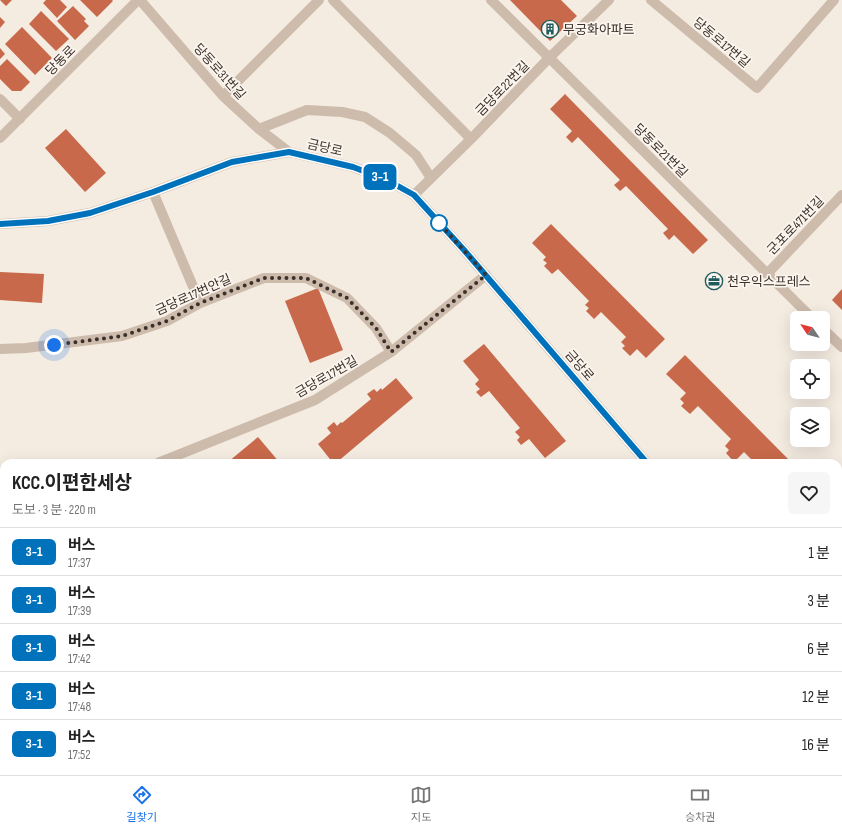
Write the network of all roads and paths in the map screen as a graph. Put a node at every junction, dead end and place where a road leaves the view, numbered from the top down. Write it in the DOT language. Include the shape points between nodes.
graph roads {
  1 [pos="139,0"];
  2 [pos="319,0"];
  3 [pos="333,0"];
  4 [pos="491,0"];
  5 [pos="609,0"];
  6 [pos="651,0"];
  7 [pos="834,0"];
  8 [pos="549,58"];
  9 [pos="223,96"];
  10 [pos="0,99"];
  11 [pos="20,119"];
  12 [pos="259,129"];
  13 [pos="0,138"];
  14 [pos="471,139"];
  15 [pos="289,152"];
  16 [pos="431,178"];
  17 [pos="153,192"];
  18 [pos="414,195"];
  19 [pos="842,195"];
  20 [pos="0,224"];
  21 [pos="767,274"];
  22 [pos="486,275"];
  23 [pos="200,303"];
  24 [pos="805,311"];
  25 [pos="830,336"];
  26 [pos="842,347"];
  27 [pos="0,349"];
  28 [pos="391,352"];
  29 [pos="168,459"];
  30 [pos="645,459"];
  1 -- 9 [label="street, 당동로31번길"];
  1 -- 11 [label="street, 당동로"];
  2 -- 9 [label="street"];
  3 -- 14 [label="street"];
  4 -- 8 [label="street, 당동로21번길"];
  5 -- 8 [label="street, 금당로22번길"];
  6 -- 7 [label="street, 당동로17번길" via="757,88"];
  8 -- 14 [label="street, 금당로22번길"];
  8 -- 21 [label="street, 당동로21번길"];
  9 -- 12 [label="street, 당동로31번길"];
  10 -- 11 [label="street"];
  11 -- 13 [label="street, 당동로"];
  12 -- 15 [label="street, 당동로31번길"];
  12 -- 16 [label="street" via="307,110 342,112 365,117 390,133 416,155"];
  14 -- 16 [label="street, 금당로22번길"];
  15 -- 17 [label="street, 금당로" via="232,162"];
  15 -- 18 [label="street, 금당로" via="353,167 387,180"];
  16 -- 18 [label="street, 금당로22번길"];
  17 -- 20 [label="street, 금당로" via="90,213 48,221"];
  17 -- 23 [label="street"];
  18 -- 22 [label="street, 금당로"];
  19 -- 21 [label="street, 군포로471번길"];
  21 -- 24 [label="street, 당동로21번길"];
  22 -- 28 [label="street, 금당로17번길"];
  22 -- 30 [label="street, 금당로"];
  23 -- 27 [label="street, 금당로17번안길" via="167,321 122,336"];
  23 -- 28 [label="street, 금당로17번안길" via="264,278 306,278 347,298 376,328"];
  25 -- 26 [label="street"];
  28 -- 29 [label="street, 금당로17번길" via="315,400"];
}
